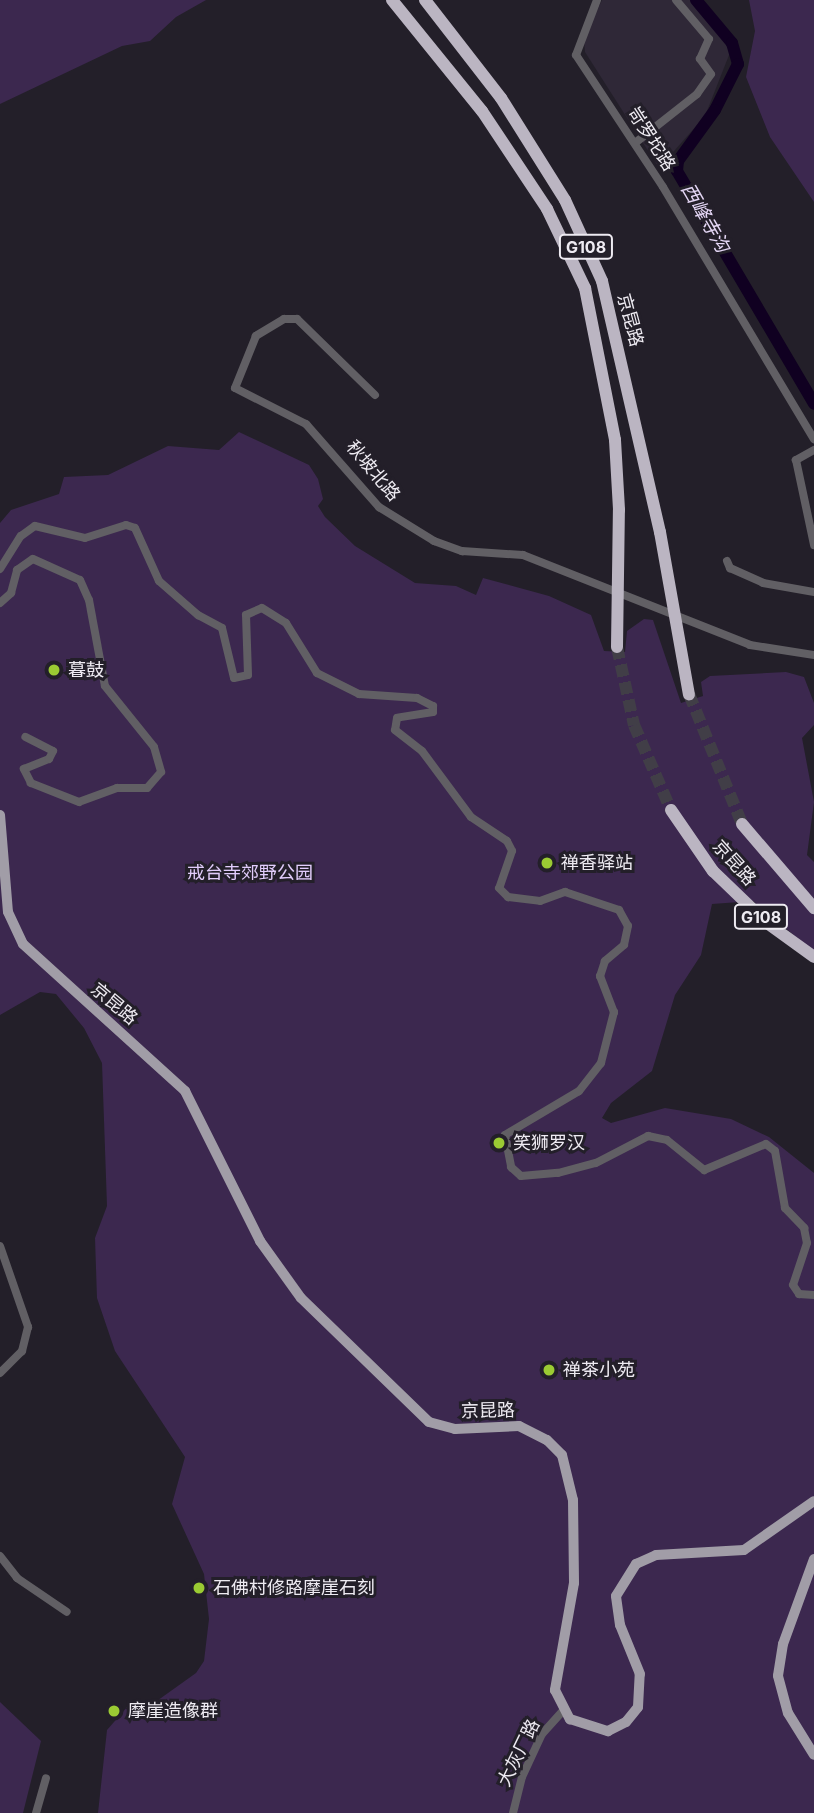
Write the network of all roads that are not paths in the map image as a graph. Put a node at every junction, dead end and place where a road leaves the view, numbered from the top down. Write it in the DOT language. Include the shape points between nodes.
graph roads {
  1 [pos="392,0"];
  2 [pos="425,0"];
  3 [pos="597,0"];
  4 [pos="676,0"];
  5 [pos="635,143"];
  6 [pos="375,395"];
  7 [pos="814,439"];
  8 [pos="814,450"];
  9 [pos="814,545"];
  10 [pos="727,561"];
  11 [pos="0,569"];
  12 [pos="814,592"];
  13 [pos="0,603"];
  14 [pos="617,647"];
  15 [pos="814,655"];
  16 [pos="688,694"];
  17 [pos="25,737"];
  18 [pos="670,810"];
  19 [pos="0,815"];
  20 [pos="742,824"];
  21 [pos="814,908"];
  22 [pos="814,957"];
  23 [pos="0,1246"];
  24 [pos="814,1295"];
  25 [pos="0,1373"];
  26 [pos="814,1501"];
  27 [pos="0,1556"];
  28 [pos="814,1559"];
  29 [pos="67,1612"];
  30 [pos="563,1711"];
  31 [pos="814,1755"];
  32 [pos="46,1778"];
  33 [pos="36,1813"];
  34 [pos="513,1813"];
  1 -- 14 [label="highway, 京昆路 / G108, bridge" via="490,122 547,209 585,288 615,440"];
  2 -- 16 [label="highway, 京昆路 / G108, bridge" via="508,110 565,200 602,281 660,532"];
  3 -- 5 [label="street, 岢罗坨路" via="576,55"];
  4 -- 5 [label="street" via="709,38 700,59 709,81"];
  5 -- 7 [label="street, 岢罗坨路"];
  6 -- 15 [label="street, 秋坡北路" via="297,319 284,319 256,336 235,388 306,424 379,507 433,541 462,551 536,559 750,645"];
  8 -- 9 [label="street" via="796,460"];
  10 -- 12 [label="street" via="730,568 763,583"];
  11 -- 24 [label="street" via="21,536 36,526 85,538 125,525 135,528 159,580 198,615 222,628 234,678 248,675 246,615 262,608 286,623 317,673 359,694 417,698 433,706 433,712 397,718 395,730 422,751 471,817 507,841 512,851 499,888 508,897 540,901 565,892 619,910 628,926 624,944 605,961 600,976 614,1012 601,1063 579,1091 505,1135 511,1167 521,1176 558,1173 596,1163 648,1136 667,1140 704,1170 765,1144 775,1151 785,1208 804,1228 807,1243 793,1285 799,1294"];
  13 -- 17 [label="street" via="11,593 17,570 33,559 80,580 89,600 104,686 139,724 160,759 161,772 146,788 117,788 79,802 31,783 24,769 45,761 53,751"];
  18 -- 22 [label="highway, 京昆路 / G108" via="713,871 766,923"];
  19 -- 30 [label="main road, 京昆路" via="8,912 23,944 185,1091 260,1241 301,1298 429,1422 455,1429 519,1426 547,1440 562,1455 571,1485 574,1571 555,1690"];
  20 -- 21 [label="highway, 京昆路 / G108"];
  23 -- 25 [label="street" via="28,1326 22,1351"];
  26 -- 30 [label="main road" via="744,1550 656,1555 636,1564 616,1596 620,1625 640,1674 638,1707 626,1722 608,1731 588,1729"];
  27 -- 29 [label="street" via="17,1578"];
  28 -- 31 [label="main road" via="783,1644 778,1676 788,1713"];
  30 -- 34 [label="street, 大灰厂路" via="542,1734 522,1777"];
  32 -- 33 [label="street"];
}
